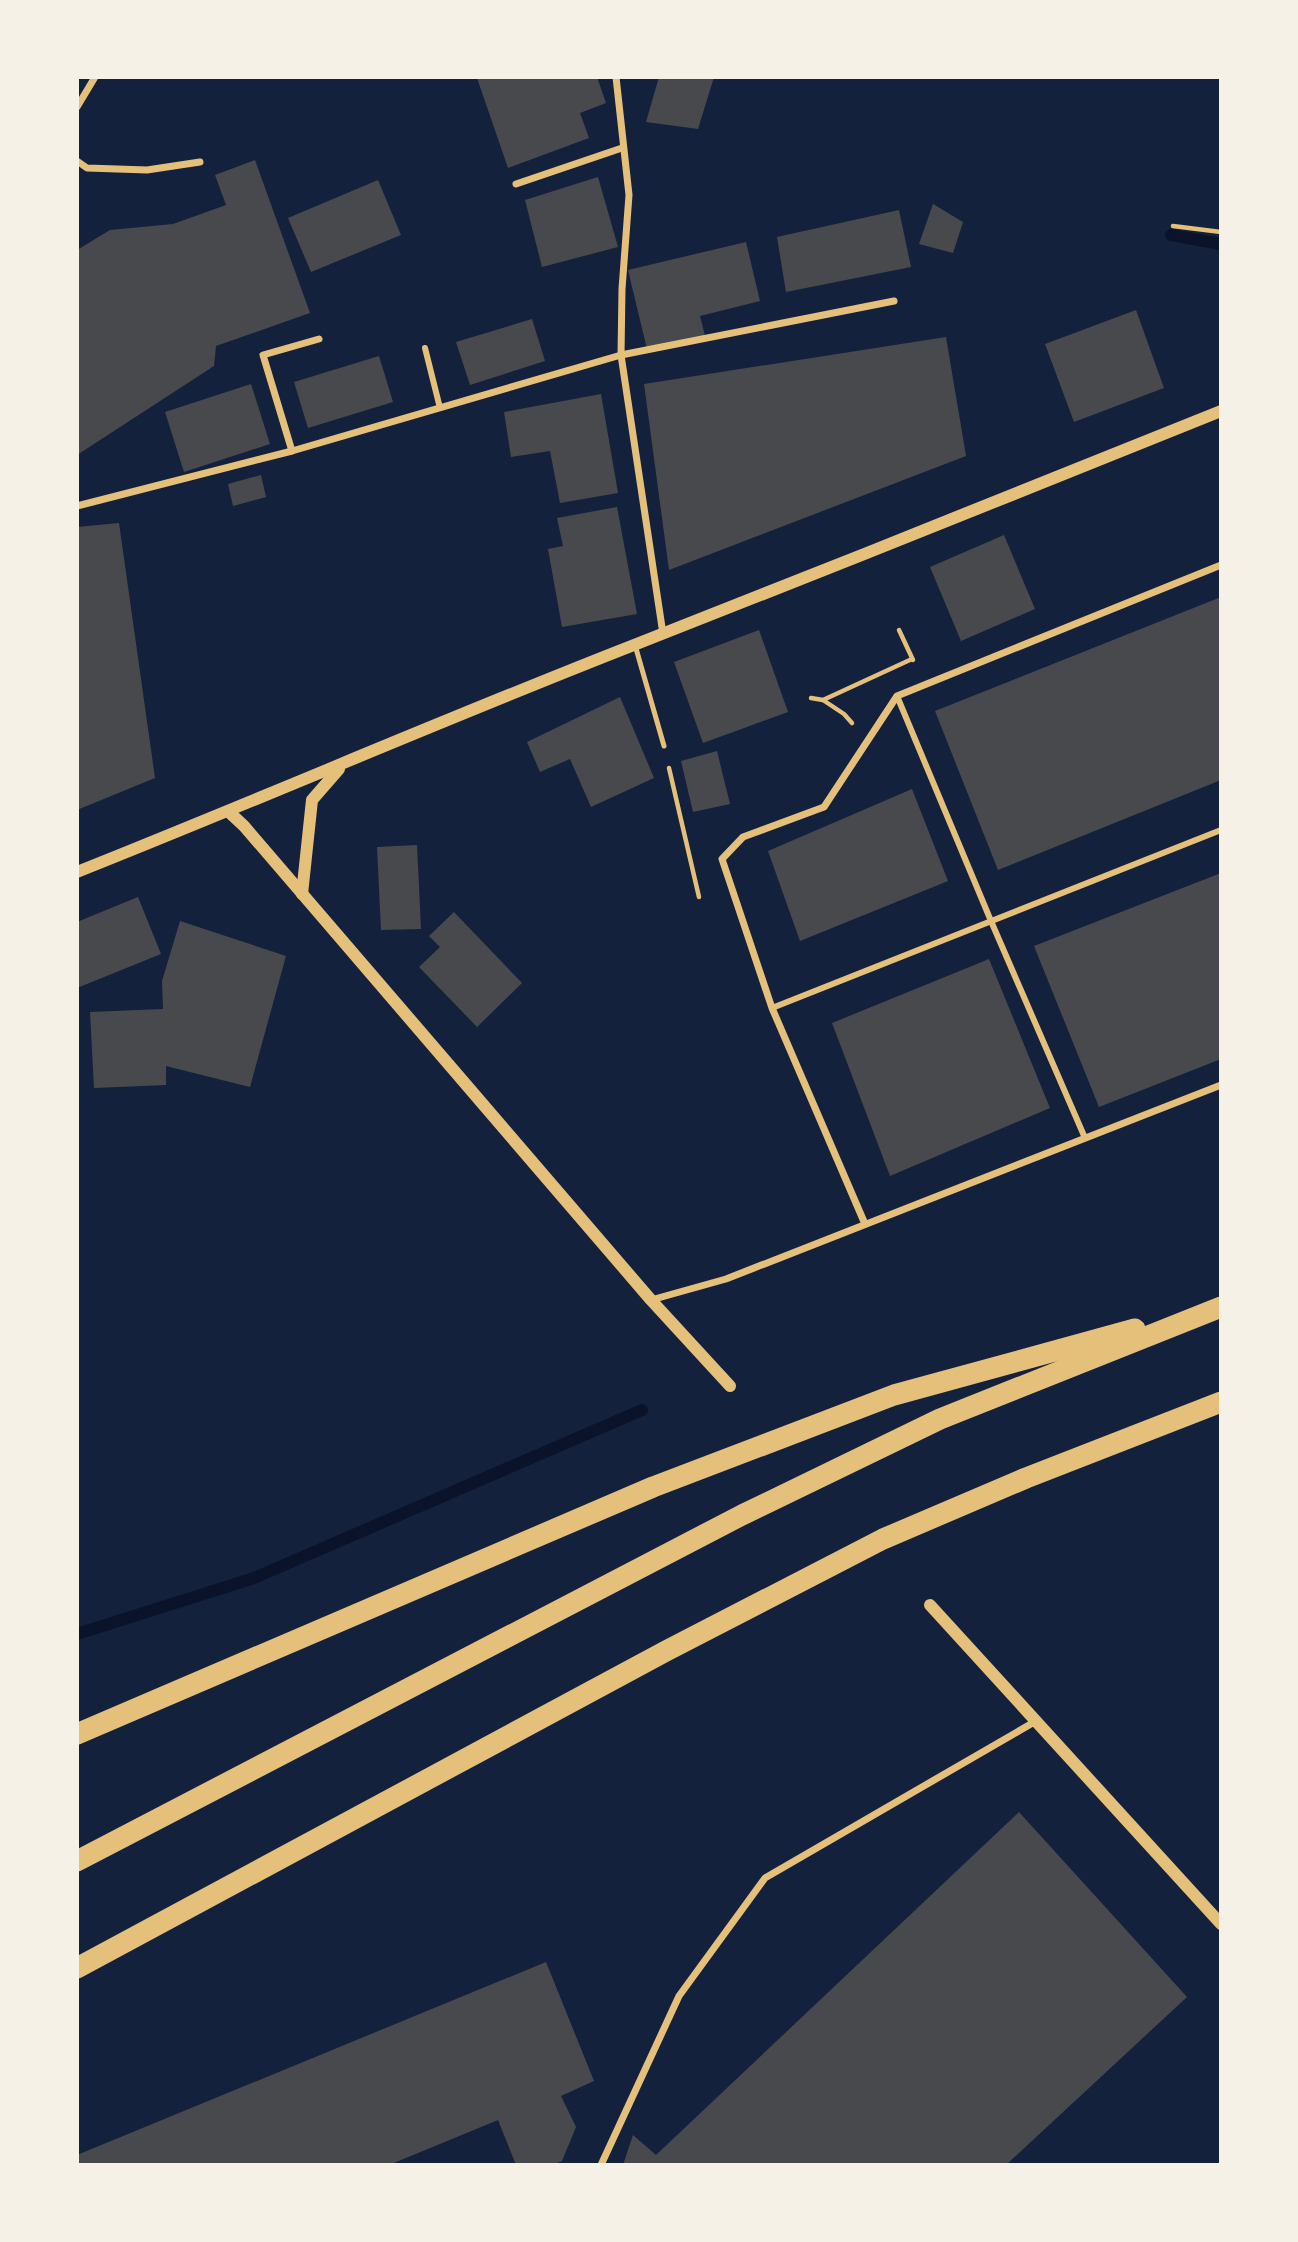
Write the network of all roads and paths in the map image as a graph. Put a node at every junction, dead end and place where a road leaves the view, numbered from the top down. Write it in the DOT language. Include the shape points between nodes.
graph roads {
  1 [pos="95,77"];
  2 [pos="616,77"];
  3 [pos="77,107"];
  4 [pos="622,148"];
  5 [pos="77,161"];
  6 [pos="200,162"];
  7 [pos="516,184"];
  8 [pos="1173,226"];
  9 [pos="1221,232"];
  10 [pos="894,301"];
  11 [pos="319,339"];
  12 [pos="425,348"];
  13 [pos="621,355"];
  14 [pos="440,408"];
  15 [pos="1221,411"];
  16 [pos="292,451"];
  17 [pos="77,506"];
  18 [pos="1221,565"];
  19 [pos="899,630"];
  20 [pos="663,634"];
  21 [pos="635,645"];
  22 [pos="912,659"];
  23 [pos="916,667"];
  24 [pos="897,696"];
  25 [pos="811,698"];
  26 [pos="823,700"];
  27 [pos="867,740"];
  28 [pos="664,746"];
  29 [pos="343,765"];
  30 [pos="229,812"];
  31 [pos="1221,830"];
  32 [pos="77,872"];
  33 [pos="302,894"];
  34 [pos="699,897"];
  35 [pos="991,921"];
  36 [pos="772,1008"];
  37 [pos="1221,1085"];
  38 [pos="1085,1138"];
  39 [pos="865,1224"];
  40 [pos="651,1300"];
  41 [pos="1221,1306"];
  42 [pos="730,1386"];
  43 [pos="1221,1402"];
  44 [pos="930,1605"];
  45 [pos="1036,1721"];
  46 [pos="77,1734"];
  47 [pos="77,1861"];
  48 [pos="1221,1924"];
  49 [pos="77,1968"];
  50 [pos="601,2165"];
  1 -- 3 [label="street"];
  2 -- 4 [label="street"];
  4 -- 7 [label="street"];
  4 -- 13 [label="street" via="629,195"];
  5 -- 6 [label="street" via="87,168 147,170"];
  8 -- 9 [label="path"];
  10 -- 13 [label="street"];
  11 -- 16 [label="street" via="263,355"];
  12 -- 14 [label="street"];
  13 -- 14 [label="street"];
  13 -- 20 [label="street"];
  14 -- 16 [label="street"];
  15 -- 20 [label="street"];
  16 -- 17 [label="street"];
  18 -- 24 [label="street"];
  19 -- 22 [label="path"];
  20 -- 21 [label="street"];
  21 -- 28 [label="lane"];
  21 -- 29 [label="street"];
  22 -- 23 [label="path"];
  22 -- 26 [label="path"];
  24 -- 27 [label="street"];
  24 -- 35 [label="street"];
  25 -- 26 [label="path"];
  26 -- 27 [label="path" via="844,713"];
  27 -- 36 [label="street" via="824,807 743,837 722,859"];
  28 -- 34 [label="path"];
  29 -- 30 [label="street"];
  29 -- 33 [label="street" via="312,800"];
  30 -- 32 [label="street"];
  30 -- 33 [label="street"];
  31 -- 35 [label="street"];
  33 -- 40 [label="street"];
  35 -- 36 [label="street"];
  35 -- 38 [label="street"];
  36 -- 39 [label="street"];
  37 -- 38 [label="street"];
  38 -- 39 [label="street"];
  39 -- 40 [label="street" via="726,1279"];
  40 -- 42 [label="street"];
  41 -- 46 [label="highway" via="882,1399 653,1487"];
  41 -- 47 [label="highway" via="928,1425 693,1541"];
  43 -- 49 [label="highway" via="883,1539"];
  44 -- 45 [label="street"];
  45 -- 48 [label="street"];
  45 -- 50 [label="street" via="765,1878 679,1996"];
}
